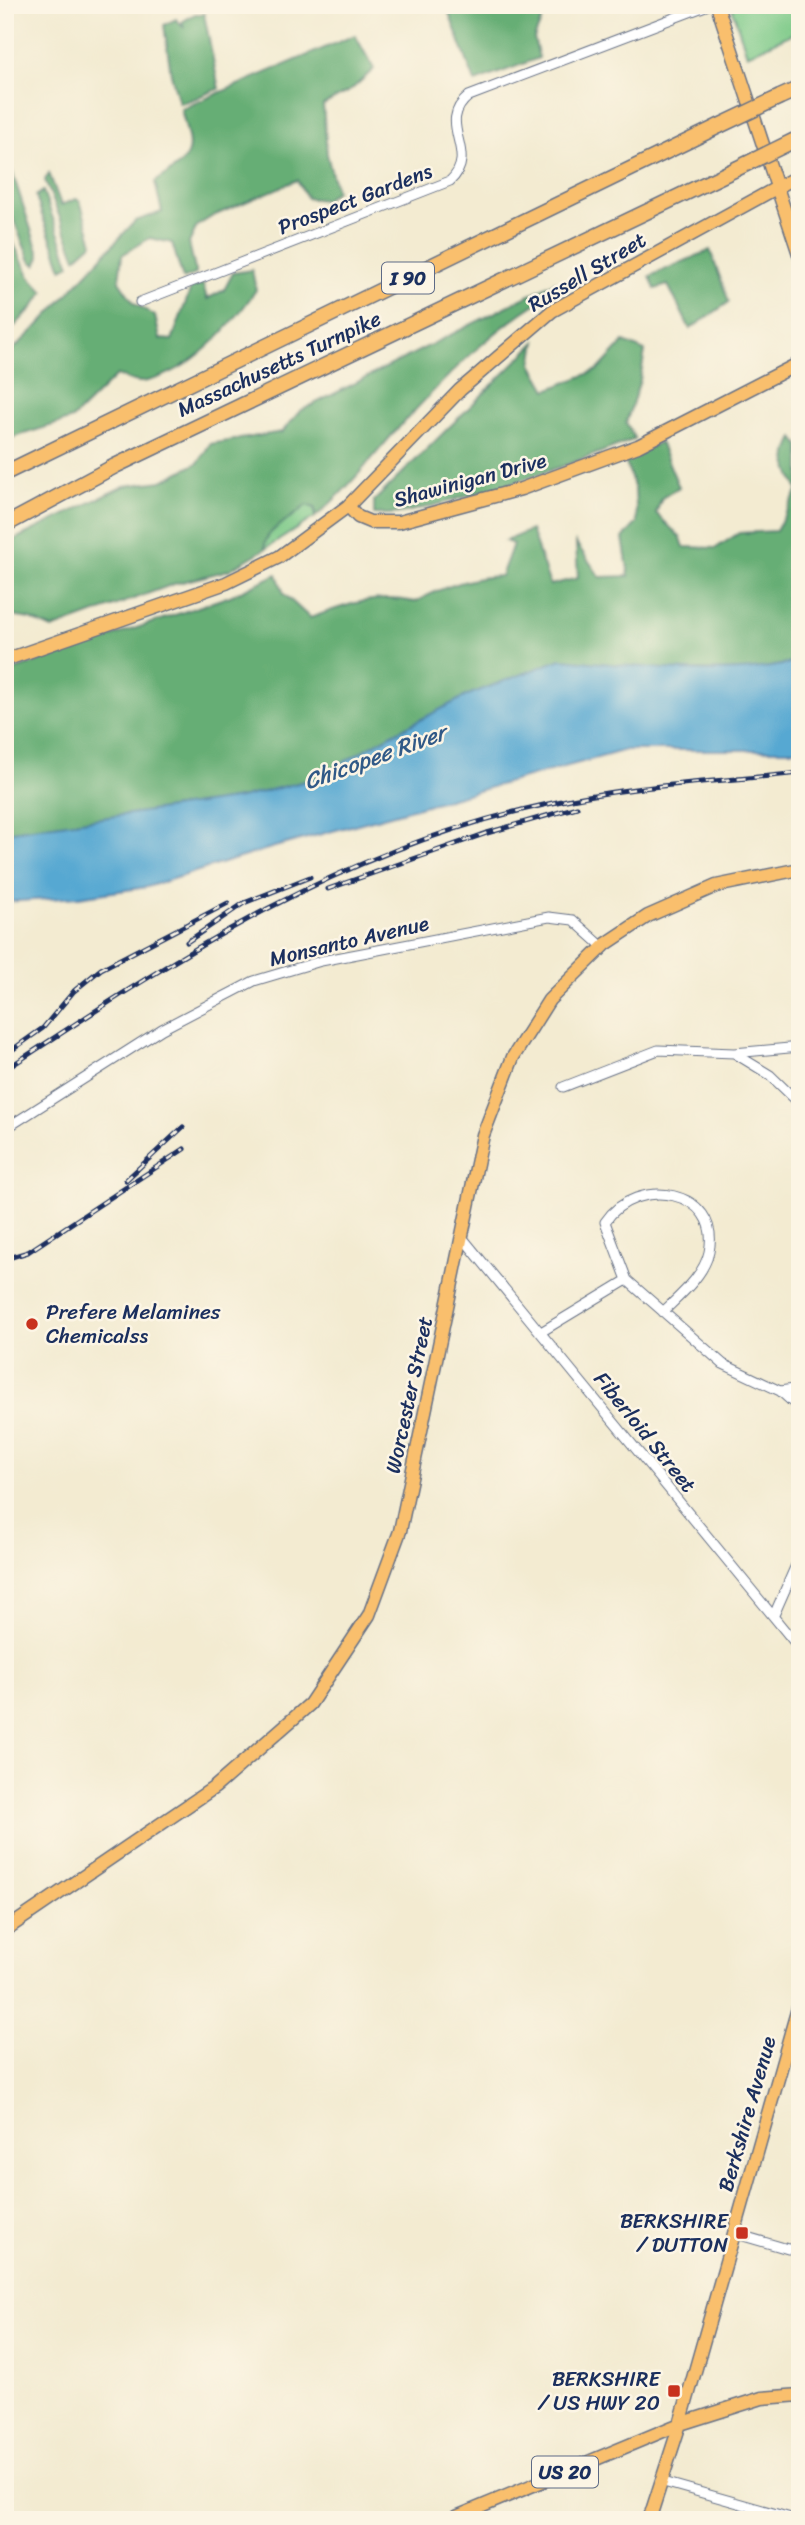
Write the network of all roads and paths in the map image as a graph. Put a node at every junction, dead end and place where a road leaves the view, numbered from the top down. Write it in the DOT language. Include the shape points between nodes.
graph roads {
  1 [pos="708,5"];
  2 [pos="717,5"];
  3 [pos="800,88"];
  4 [pos="797,139"];
  5 [pos="800,175"];
  6 [pos="777,189"];
  7 [pos="800,257"];
  8 [pos="140,302"];
  9 [pos="794,366"];
  10 [pos="5,473"];
  11 [pos="348,506"];
  12 [pos="5,524"];
  13 [pos="5,660"];
  14 [pos="800,869"];
  15 [pos="603,947"];
  16 [pos="800,1047"];
  17 [pos="734,1053"];
  18 [pos="563,1087"];
  19 [pos="800,1104"];
  20 [pos="5,1129"];
  21 [pos="462,1237"];
  22 [pos="627,1280"];
  23 [pos="663,1312"];
  24 [pos="541,1332"];
  25 [pos="800,1388"];
  26 [pos="780,1391"];
  27 [pos="800,1409"];
  28 [pos="800,1556"];
  29 [pos="774,1615"];
  30 [pos="800,1649"];
  31 [pos="5,1930"];
  32 [pos="800,2001"];
  33 [pos="733,2233"];
  34 [pos="800,2248"];
  35 [pos="800,2395"];
  36 [pos="680,2424"];
  37 [pos="660,2481"];
  38 [pos="449,2520"];
  39 [pos="649,2520"];
  40 [pos="798,2520"];
  1 -- 8 [label="street, Prospect Gardens" via="469,96 455,113 462,160 460,172 450,181"];
  2 -- 6 [label="main road"];
  3 -- 10 [label="highway, Massachusetts Turnpike / I 90, bridge"];
  4 -- 12 [label="highway, Massachusetts Turnpike / I 90, bridge" via="115,466"];
  5 -- 6 [label="main road, Russell Street"];
  6 -- 7 [label="main road"];
  6 -- 11 [label="main road, Russell Street" via="552,311 484,367"];
  9 -- 11 [label="main road, Shawinigan Drive" via="638,446 521,489 429,516 385,523 370,523"];
  11 -- 13 [label="main road" via="279,557 226,583"];
  14 -- 15 [label="main road, Worcester Street" via="700,892 648,916"];
  15 -- 20 [label="street, Monsanto Avenue" via="573,920 549,917 334,958 272,975 177,1020"];
  15 -- 21 [label="main road, Worcester Street" via="554,995 509,1064 483,1135"];
  16 -- 17 [label="street"];
  17 -- 18 [label="street" via="658,1051"];
  17 -- 19 [label="street" via="771,1075"];
  21 -- 24 [label="street, Fiberloid Street"];
  21 -- 31 [label="main road, Worcester Street" via="400,1531 362,1626 310,1704 226,1777"];
  22 -- 23 [label="street"];
  22 -- 23 [label="street" via="605,1228 610,1214 656,1192 677,1195 693,1205 705,1220 709,1253"];
  22 -- 24 [label="street"];
  23 -- 26 [label="street" via="723,1364"];
  24 -- 29 [label="street, Fiberloid Street"];
  25 -- 26 [label="street"];
  26 -- 27 [label="street"];
  28 -- 29 [label="street"];
  29 -- 30 [label="street, Fiberloid Street"];
  32 -- 33 [label="main road, Berkshire Avenue"];
  33 -- 34 [label="street" via="788,2249"];
  33 -- 36 [label="main road, Berkshire Avenue"];
  35 -- 36 [label="main road, US 20" via="762,2398"];
  36 -- 37 [label="main road, Berkshire Avenue"];
  36 -- 38 [label="main road, US 20"];
  37 -- 39 [label="main road, Berkshire Avenue"];
  37 -- 40 [label="street"];
}
